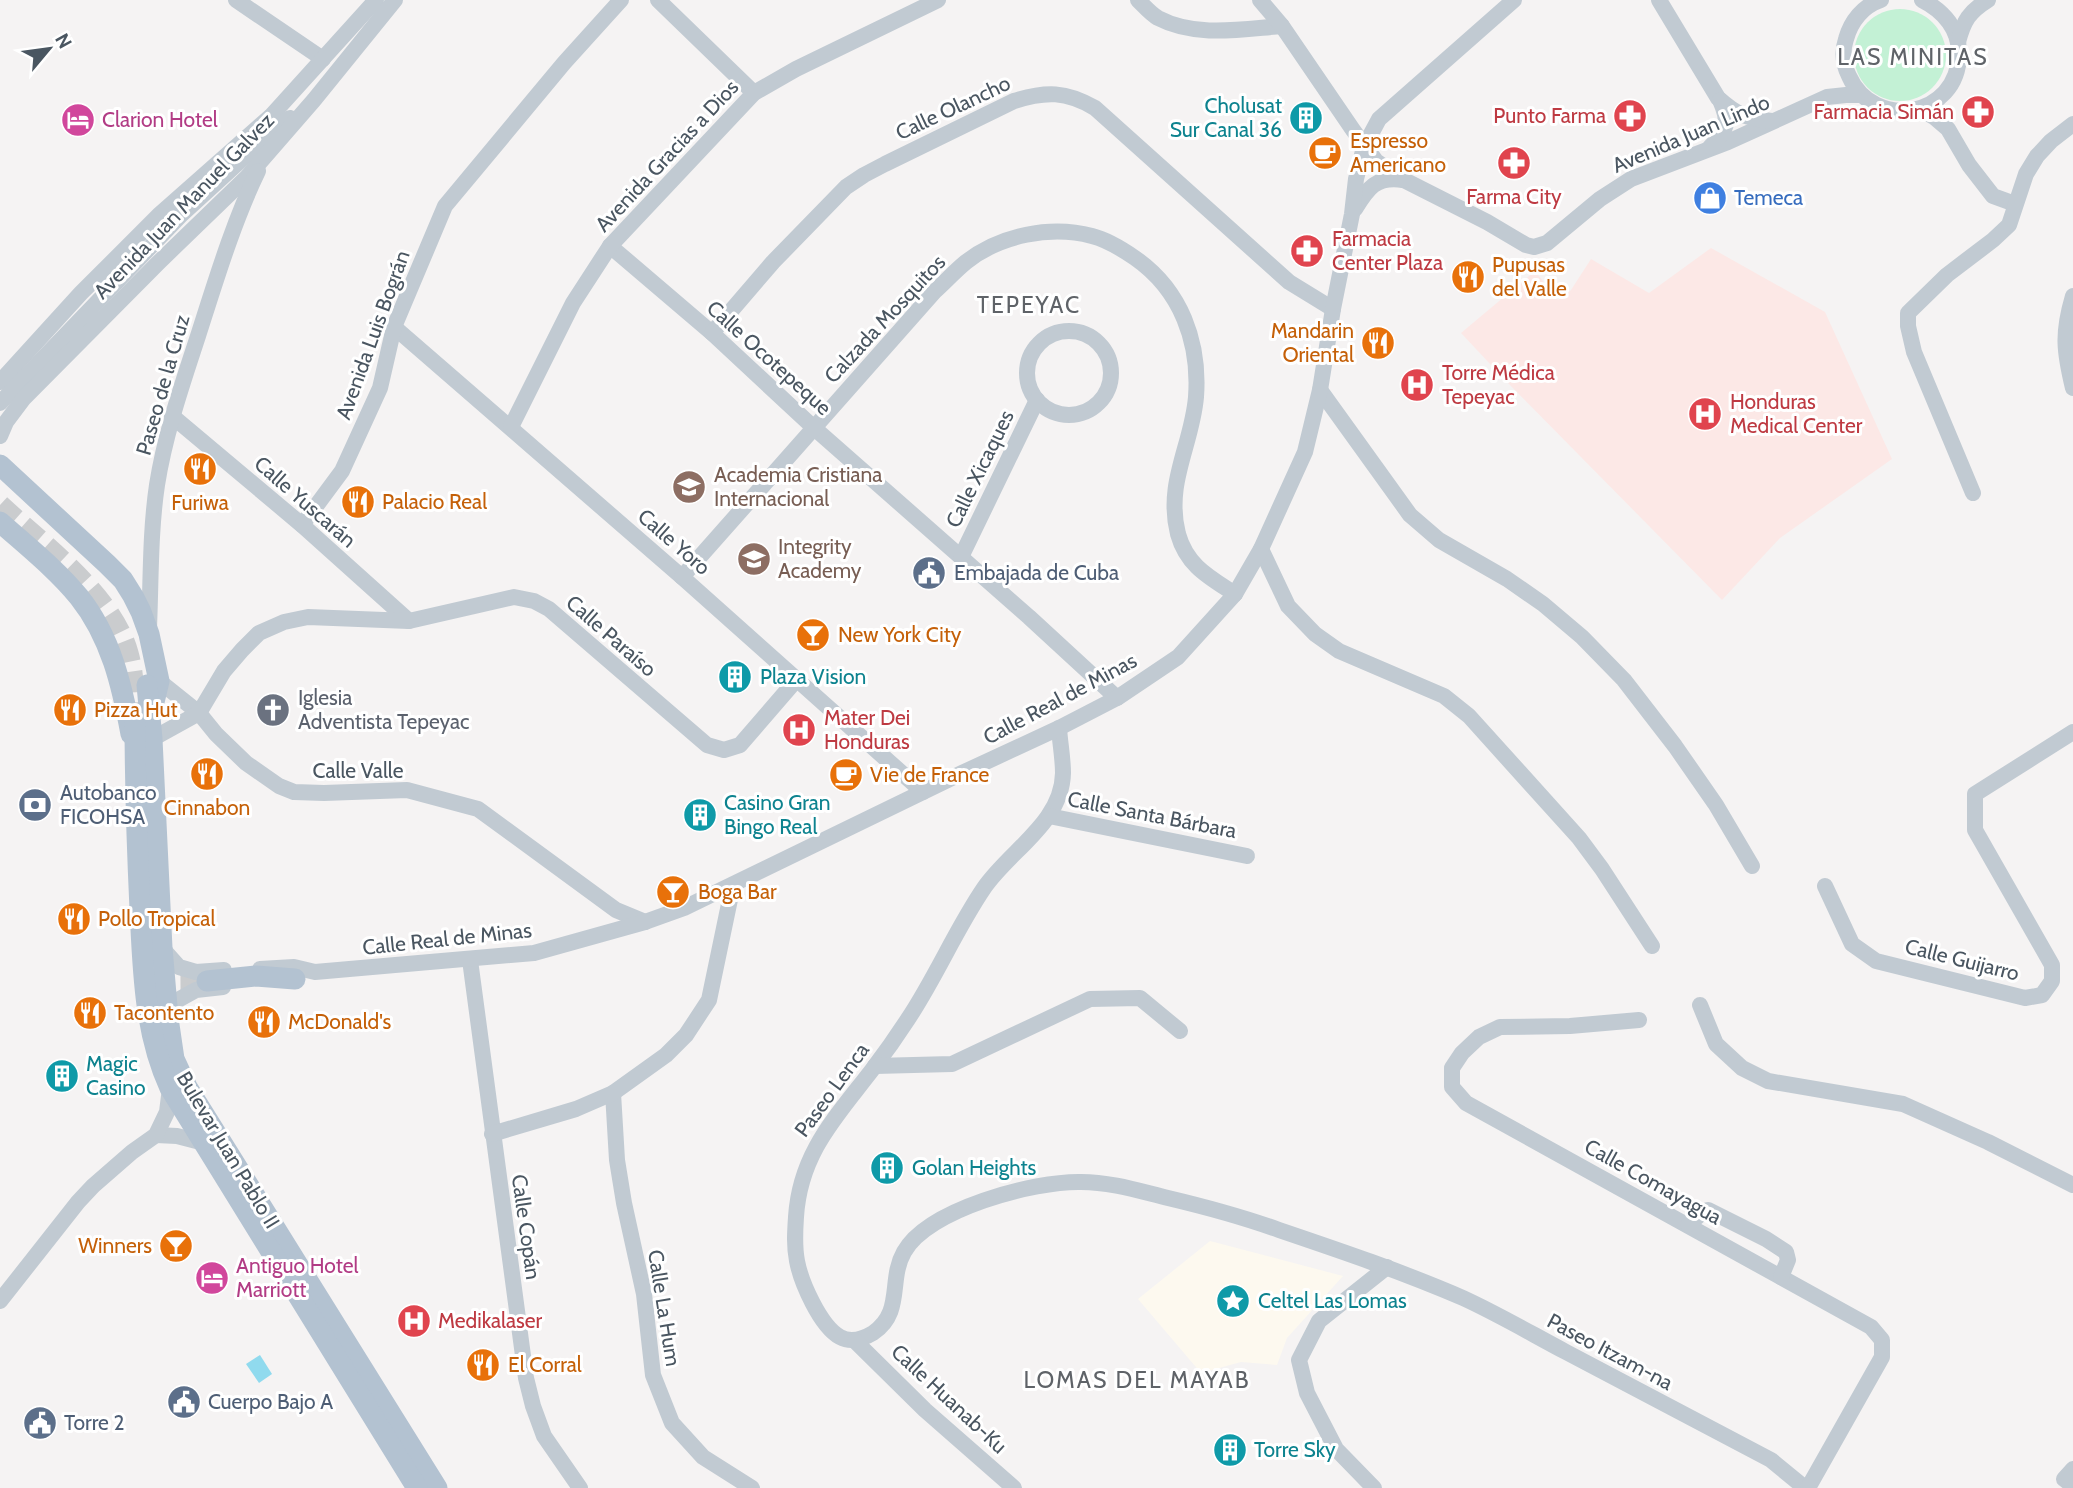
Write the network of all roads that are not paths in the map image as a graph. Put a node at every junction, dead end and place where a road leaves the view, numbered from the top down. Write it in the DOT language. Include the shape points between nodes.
graph roads {
  1 [pos="236,0"];
  2 [pos="376,0"];
  3 [pos="395,0"];
  4 [pos="621,0"];
  5 [pos="658,0"];
  6 [pos="938,0"];
  7 [pos="1138,0"];
  8 [pos="1260,0"];
  9 [pos="1514,0"];
  10 [pos="1659,0"];
  11 [pos="1854,0"];
  12 [pos="1877,0"];
  13 [pos="1922,0"];
  14 [pos="1982,4"];
  15 [pos="1937,9"];
  16 [pos="1855,19"];
  17 [pos="1282,26"];
  18 [pos="1958,42"];
  19 [pos="323,59"];
  20 [pos="1846,70"];
  21 [pos="299,86"];
  22 [pos="1948,89"];
  23 [pos="754,93"];
  24 [pos="1861,95"];
  25 [pos="1718,97"];
  26 [pos="1827,97"];
  27 [pos="314,100"];
  28 [pos="1920,109"];
  29 [pos="1775,121"];
  30 [pos="2073,124"];
  31 [pos="1948,129"];
  32 [pos="274,130"];
  33 [pos="1364,147"];
  34 [pos="1706,151"];
  35 [pos="265,157"];
  36 [pos="1404,180"];
  37 [pos="2015,204"];
  38 [pos="1352,214"];
  39 [pos="610,246"];
  40 [pos="2073,296"];
  41 [pos="1333,309"];
  42 [pos="394,327"];
  43 [pos="712,333"];
  44 [pos="0,382"];
  45 [pos="2073,388"];
  46 [pos="1320,390"];
  47 [pos="1037,400"];
  48 [pos="0,403"];
  49 [pos="172,416"];
  50 [pos="511,427"];
  51 [pos="814,427"];
  52 [pos="0,436"];
  53 [pos="0,465"];
  54 [pos="1973,493"];
  55 [pos="0,522"];
  56 [pos="302,525"];
  57 [pos="1261,549"];
  58 [pos="961,557"];
  59 [pos="682,577"];
  60 [pos="1235,594"];
  61 [pos="409,621"];
  62 [pos="149,634"];
  63 [pos="797,679"];
  64 [pos="153,683"];
  65 [pos="1117,698"];
  66 [pos="199,713"];
  67 [pos="143,717"];
  68 [pos="1059,728"];
  69 [pos="2071,737"];
  70 [pos="152,739"];
  71 [pos="135,755"];
  72 [pos="923,792"];
  73 [pos="136,816"];
  74 [pos="1049,816"];
  75 [pos="1247,856"];
  76 [pos="1752,866"];
  77 [pos="733,885"];
  78 [pos="1825,886"];
  79 [pos="645,922"];
  80 [pos="156,944"];
  81 [pos="1652,946"];
  82 [pos="470,960"];
  83 [pos="305,975"];
  84 [pos="206,981"];
  85 [pos="1700,1005"];
  86 [pos="168,1018"];
  87 [pos="1639,1020"];
  88 [pos="1180,1031"];
  89 [pos="875,1066"];
  90 [pos="170,1088"];
  91 [pos="613,1093"];
  92 [pos="156,1135"];
  93 [pos="492,1135"];
  94 [pos="204,1143"];
  95 [pos="2073,1185"];
  96 [pos="1688,1226"];
  97 [pos="1387,1267"];
  98 [pos="1781,1277"];
  99 [pos="0,1301"];
  100 [pos="855,1340"];
  101 [pos="417,1488"];
  102 [pos="437,1488"];
  103 [pos="580,1488"];
  104 [pos="752,1488"];
  105 [pos="1014,1488"];
  106 [pos="1374,1488"];
  107 [pos="1807,1488"];
  1 -- 19 [label="street"];
  2 -- 19 [label="street, Avenida Juan Manuel Galvez"];
  3 -- 27 [label="street, Avenida Juan Manuel Galvez"];
  4 -- 42 [label="street, Avenida Luis Bográn" via="445,206"];
  5 -- 23 [label="street"];
  6 -- 23 [label="street, Avenida Gracias a Dios"];
  7 -- 17 [label="street" via="1156,17 1181,28 1215,31"];
  8 -- 17 [label="street, Avenida Juan Lindo"];
  9 -- 33 [label="street, Calle Real de Minas" via="1380,119"];
  10 -- 25 [label="street"];
  11 -- 16 [label="street"];
  12 -- 16 [label="street"];
  13 -- 15 [label="street"];
  14 -- 15 [label="street" via="1957,13"];
  14 -- 18 [label="street" via="1963,23"];
  15 -- 18 [label="street"];
  16 -- 20 [label="street" via="1844,43"];
  17 -- 33 [label="street, Avenida Juan Lindo"];
  18 -- 22 [label="street" via="1958,66"];
  19 -- 21 [label="street, Avenida Juan Manuel Galvez"];
  20 -- 24 [label="street"];
  20 -- 26 [label="street"];
  21 -- 32 [label="street"];
  21 -- 44 [label="street, Avenida Juan Manuel Galvez" via="160,214"];
  22 -- 28 [label="street"];
  22 -- 31 [label="street" via="1944,108"];
  23 -- 39 [label="street, Avenida Gracias a Dios"];
  24 -- 26 [label="street, Avenida Juan Lindo"];
  24 -- 28 [label="street" via="1889,110"];
  25 -- 29 [label="street" via="1746,118"];
  25 -- 34 [label="street" via="1727,124"];
  26 -- 29 [label="street, Avenida Juan Lindo"];
  27 -- 32 [label="street"];
  27 -- 35 [label="street, Avenida Juan Manuel Galvez"];
  28 -- 31 [label="street"];
  29 -- 34 [label="street, Avenida Juan Lindo"];
  30 -- 37 [label="street" via="2037,156"];
  31 -- 37 [label="street" via="1993,196"];
  32 -- 48 [label="street" via="182,214"];
  33 -- 36 [label="street, Avenida Juan Lindo"];
  33 -- 38 [label="street, Calle Real de Minas"];
  34 -- 36 [label="street, Avenida Juan Lindo" via="1631,179 1547,243 1534,247"];
  35 -- 49 [label="street, Paseo de la Cruz" via="245,199"];
  35 -- 52 [label="street, Avenida Juan Manuel Galvez" via="24,398"];
  36 -- 38 [label="street" via="1377,182"];
  37 -- 54 [label="street" via="2009,225 1908,313 1914,352"];
  38 -- 41 [label="street, Calle Real de Minas"];
  39 -- 43 [label="street, Calle Ocotepeque"];
  39 -- 50 [label="street, Avenida Gracias a Dios" via="573,303"];
  40 -- 45 [label="street" via="2064,333"];
  41 -- 43 [label="street, Calle Olancho" via="1267,264 1095,108 1077,98 1035,94 864,174 846,187"];
  41 -- 46 [label="street, Calle Real de Minas"];
  42 -- 50 [label="street, Calle Yoro"];
  42 -- 56 [label="street, Avenida Luis Bográn" via="380,388 361,431 342,471"];
  43 -- 51 [label="street, Calle Ocotepeque"];
  46 -- 57 [label="street, Calle Real de Minas" via="1306,452"];
  46 -- 76 [label="street" via="1410,515 1439,540 1543,604 1624,681 1716,805"];
  47 -- 47 [label="street, Calle Xicaques" via="1056,414 1070,416 1096,406 1110,382 1110,368 1098,343 1073,331 1047,337 1037,346 1026,371"];
  47 -- 58 [label="street, Calle Xicaques"];
  49 -- 56 [label="street, Calle Yuscarán"];
  49 -- 62 [label="street, Paseo de la Cruz" via="154,512"];
  50 -- 59 [label="street, Calle Yoro"];
  51 -- 58 [label="street, Calle Ocotepeque"];
  51 -- 59 [label="street, Calzada Mosquitos"];
  51 -- 60 [label="street, Calzada Mosquitos" via="967,261 993,246 1038,233 1078,232 1101,238 1161,280 1187,321 1196,399 1177,480 1174,508 1178,534 1199,571"];
  53 -- 62 [label="main road" via="123,580"];
  55 -- 71 [label="main road" via="59,575 99,628 122,687"];
  56 -- 61 [label="street, Calle Yuscarán"];
  57 -- 60 [label="street, Calle Real de Minas"];
  57 -- 81 [label="street" via="1287,606 1315,634 1339,651 1444,695 1469,716 1579,838"];
  58 -- 65 [label="street, Calle Ocotepeque"];
  59 -- 63 [label="street, Calle Yoro"];
  60 -- 65 [label="street, Calle Real de Minas" via="1178,657"];
  61 -- 63 [label="street, Calle Paraíso" via="514,597 534,601 706,745 724,750 740,745"];
  61 -- 66 [label="street, Calle Paraíso" via="308,617 284,622 260,633 224,671"];
  62 -- 64 [label="main road"];
  63 -- 72 [label="street, Calle Yoro"];
  64 -- 66 [label="street, Calle Valle"];
  64 -- 67 [label="main road"];
  65 -- 68 [label="street, Calle Real de Minas"];
  66 -- 70 [label="street"];
  66 -- 79 [label="street, Calle Valle" via="246,763 279,786 294,792 324,793 407,790 478,809 616,910"];
  67 -- 70 [label="main road, Bulevar Juan Pablo II"];
  67 -- 71 [label="main road, Bulevar Juan Pablo II"];
  68 -- 72 [label="street, Calle Real de Minas"];
  68 -- 74 [label="street, Paseo Lenca" via="1063,776"];
  69 -- 78 [label="street, Calle Guijarro" via="1975,794 1975,830 2052,965 2052,981 2042,995 2025,998 1876,961 1852,943"];
  70 -- 80 [label="main road, Bulevar Juan Pablo II"];
  71 -- 73 [label="main road, Bulevar Juan Pablo II"];
  72 -- 77 [label="street, Calle Real de Minas"];
  73 -- 80 [label="main road" via="146,834"];
  73 -- 90 [label="main road, Bulevar Juan Pablo II" via="143,978 160,1067"];
  74 -- 75 [label="street, Calle Santa Bárbara"];
  74 -- 89 [label="street, Paseo Lenca" via="985,886 911,1016"];
  77 -- 79 [label="street, Calle Real de Minas"];
  77 -- 91 [label="street" via="709,1000 666,1055"];
  79 -- 82 [label="street, Calle Real de Minas" via="534,953"];
  80 -- 83 [label="street, Calle Real de Minas" via="179,967 195,972 294,967"];
  80 -- 86 [label="main road, Bulevar Juan Pablo II"];
  82 -- 83 [label="street, Calle Real de Minas"];
  82 -- 93 [label="street, Calle Copán"];
  83 -- 84 [label="main road"];
  83 -- 86 [label="street, Calle Real de Minas" via="195,990 176,1001"];
  85 -- 95 [label="street" via="1716,1044 1742,1068 1768,1081 1903,1104"];
  86 -- 102 [label="main road, Bulevar Juan Pablo II" via="174,1059 187,1087"];
  87 -- 96 [label="street, Calle Comayagua" via="1500,1027 1479,1037 1462,1053 1452,1068 1452,1087 1466,1102"];
  88 -- 89 [label="street" via="1139,998 1090,999 952,1064"];
  89 -- 100 [label="street, Paseo Lenca" via="814,1149 799,1194 794,1240 801,1279 821,1316 841,1338"];
  90 -- 92 [label="street" via="167,1112"];
  90 -- 94 [label="main road, Bulevar Juan Pablo II"];
  91 -- 93 [label="street"];
  91 -- 104 [label="street, Calle La Hum" via="617,1160 644,1294 653,1375 672,1423 703,1457"];
  92 -- 94 [label="street"];
  92 -- 99 [label="street" via="93,1186"];
  93 -- 103 [label="street, Calle Copán" via="526,1378 544,1436"];
  94 -- 101 [label="main road, Bulevar Juan Pablo II"];
  96 -- 98 [label="street, Calle Comayagua"];
  96 -- 98 [label="street" via="1708,1210 1766,1239 1786,1252"];
  97 -- 100 [label="street" via="1235,1214 1115,1185 1077,1182 1032,1188 975,1203 918,1235 904,1252 887,1321"];
  97 -- 106 [label="street" via="1319,1321 1298,1360 1307,1393 1336,1449"];
  97 -- 107 [label="street, Paseo Itzam-na" via="1467,1300 1771,1460"];
  98 -- 107 [label="street, Calle Comayagua" via="1871,1327 1882,1340 1882,1357"];
  100 -- 105 [label="street, Calle Huanab-Ku" via="925,1410"];
}
